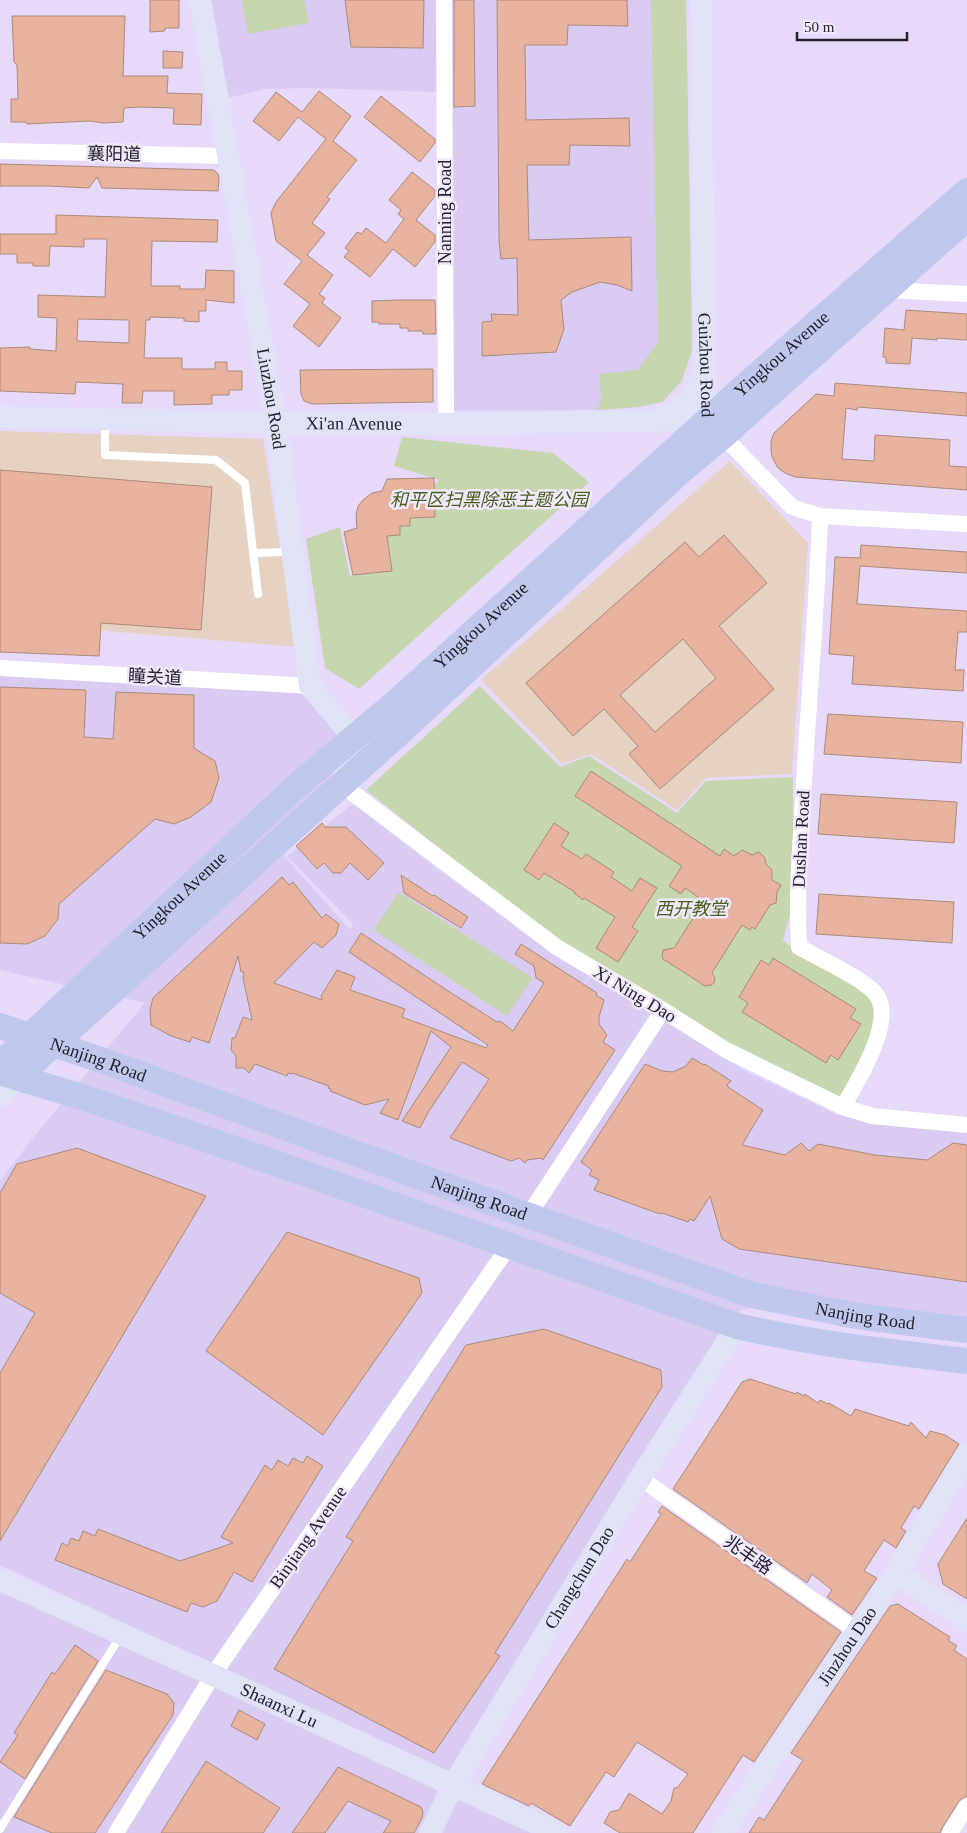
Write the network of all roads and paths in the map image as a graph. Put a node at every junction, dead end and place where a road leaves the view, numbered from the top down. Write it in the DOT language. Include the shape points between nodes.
graph roads {
  1 [pos="200,0"];
  2 [pos="444,0"];
  3 [pos="701,0"];
  4 [pos="714,0"];
  5 [pos="0,151"];
  6 [pos="227,156"];
  7 [pos="967,191"];
  8 [pos="967,218"];
  9 [pos="886,290"];
  10 [pos="852,294"];
  11 [pos="967,294"];
  12 [pos="711,363"];
  13 [pos="744,387"];
  14 [pos="0,416"];
  15 [pos="104,419"];
  16 [pos="654,421"];
  17 [pos="276,423"];
  18 [pos="715,423"];
  19 [pos="446,424"];
  20 [pos="820,516"];
  21 [pos="967,524"];
  22 [pos="292,550"];
  23 [pos="253,553"];
  24 [pos="258,594"];
  25 [pos="0,668"];
  26 [pos="310,686"];
  27 [pos="354,738"];
  28 [pos="341,784"];
  29 [pos="662,1010"];
  30 [pos="0,1026"];
  31 [pos="42,1045"];
  32 [pos="4,1070"];
  33 [pos="0,1096"];
  34 [pos="843,1108"];
  35 [pos="967,1125"];
  36 [pos="528,1216"];
  37 [pos="509,1246"];
  38 [pos="737,1326"];
  39 [pos="967,1330"];
  40 [pos="967,1361"];
  41 [pos="967,1454"];
  42 [pos="640,1478"];
  43 [pos="896,1573"];
  44 [pos="2,1585"];
  45 [pos="967,1620"];
  46 [pos="857,1631"];
  47 [pos="122,1634"];
  48 [pos="213,1675"];
  49 [pos="453,1785"];
  50 [pos="967,1806"];
  51 [pos="0,1828"];
  52 [pos="116,1833"];
  53 [pos="430,1833"];
  54 [pos="557,1833"];
  55 [pos="722,1833"];
  56 [pos="950,1833"];
  1 -- 6 [label="street, Liuzhou Road"];
  2 -- 19 [label="street, Nanning Road"];
  3 -- 12 [label="street, Guizhou Road"];
  4 -- 12 [label="street, Guizhou Road"];
  5 -- 6 [label="street, 襄阳道"];
  6 -- 17 [label="street, Liuzhou Road"];
  7 -- 10 [label="main road, Yingkou Avenue"];
  8 -- 9 [label="main road, Yingkou Avenue"];
  9 -- 10 [label="street"];
  9 -- 11 [label="street"];
  9 -- 18 [label="main road, Yingkou Avenue"];
  10 -- 13 [label="main road, Yingkou Avenue"];
  12 -- 13 [label="street" via="728,387"];
  12 -- 16 [label="street" via="688,403"];
  12 -- 18 [label="street, Guizhou Road"];
  13 -- 18 [label="main road, Yingkou Avenue"];
  14 -- 15 [label="street, Xi'an Avenue"];
  15 -- 17 [label="street, Xi'an Avenue"];
  15 -- 23 [label="lane" via="105,455 216,460 245,483"];
  16 -- 18 [label="street, Xi'an Avenue"];
  16 -- 19 [label="street, Xi'an Avenue"];
  17 -- 19 [label="street, Xi'an Avenue"];
  17 -- 22 [label="street, Liuzhou Road"];
  18 -- 20 [label="street" via="792,507"];
  18 -- 27 [label="main road, Yingkou Avenue"];
  18 -- 28 [label="main road, Yingkou Avenue" via="682,470"];
  20 -- 21 [label="street"];
  20 -- 34 [label="street, Dushan Road" via="797,908 799,947 852,976 875,993 882,1007 879,1034"];
  22 -- 23 [label="lane"];
  22 -- 26 [label="street, Liuzhou Road"];
  23 -- 24 [label="lane"];
  25 -- 26 [label="street, 瞳关道"];
  26 -- 27 [label="street"];
  27 -- 28 [label="street"];
  27 -- 31 [label="main road, Yingkou Avenue" via="300,783"];
  28 -- 29 [label="street, Xi Ning Dao" via="558,948"];
  28 -- 31 [label="main road, Yingkou Avenue"];
  29 -- 34 [label="street, Xi Ning Dao" via="726,1050"];
  29 -- 36 [label="street"];
  30 -- 31 [label="main road, Nanjing Road"];
  31 -- 32 [label="main road, Yingkou Avenue"];
  31 -- 36 [label="main road, Nanjing Road" via="101,1060"];
  32 -- 33 [label="street"];
  32 -- 37 [label="main road, Nanjing Road"];
  34 -- 35 [label="street, Xi Ning Dao" via="872,1116"];
  36 -- 39 [label="main road, Nanjing Road" via="752,1296 856,1316"];
  37 -- 38 [label="main road, Nanjing Road"];
  37 -- 48 [label="street, Binjiang Avenue"];
  38 -- 40 [label="main road, Nanjing Road" via="846,1347"];
  38 -- 42 [label="street, Changchun Dao"];
  41 -- 43 [label="street, Jinzhou Dao"];
  42 -- 46 [label="street, 兆丰路"];
  42 -- 49 [label="street, Changchun Dao"];
  43 -- 45 [label="street"];
  43 -- 46 [label="street, Jinzhou Dao"];
  44 -- 47 [label="street, Shaanxi Lu"];
  46 -- 55 [label="street, Jinzhou Dao"];
  47 -- 48 [label="street, Shaanxi Lu"];
  47 -- 51 [label="lane"];
  48 -- 49 [label="street, Shaanxi Lu"];
  48 -- 52 [label="street, Binjiang Avenue"];
  49 -- 53 [label="street, Changchun Dao"];
  49 -- 54 [label="street, Shaanxi Lu"];
  50 -- 56 [label="street"];
}
